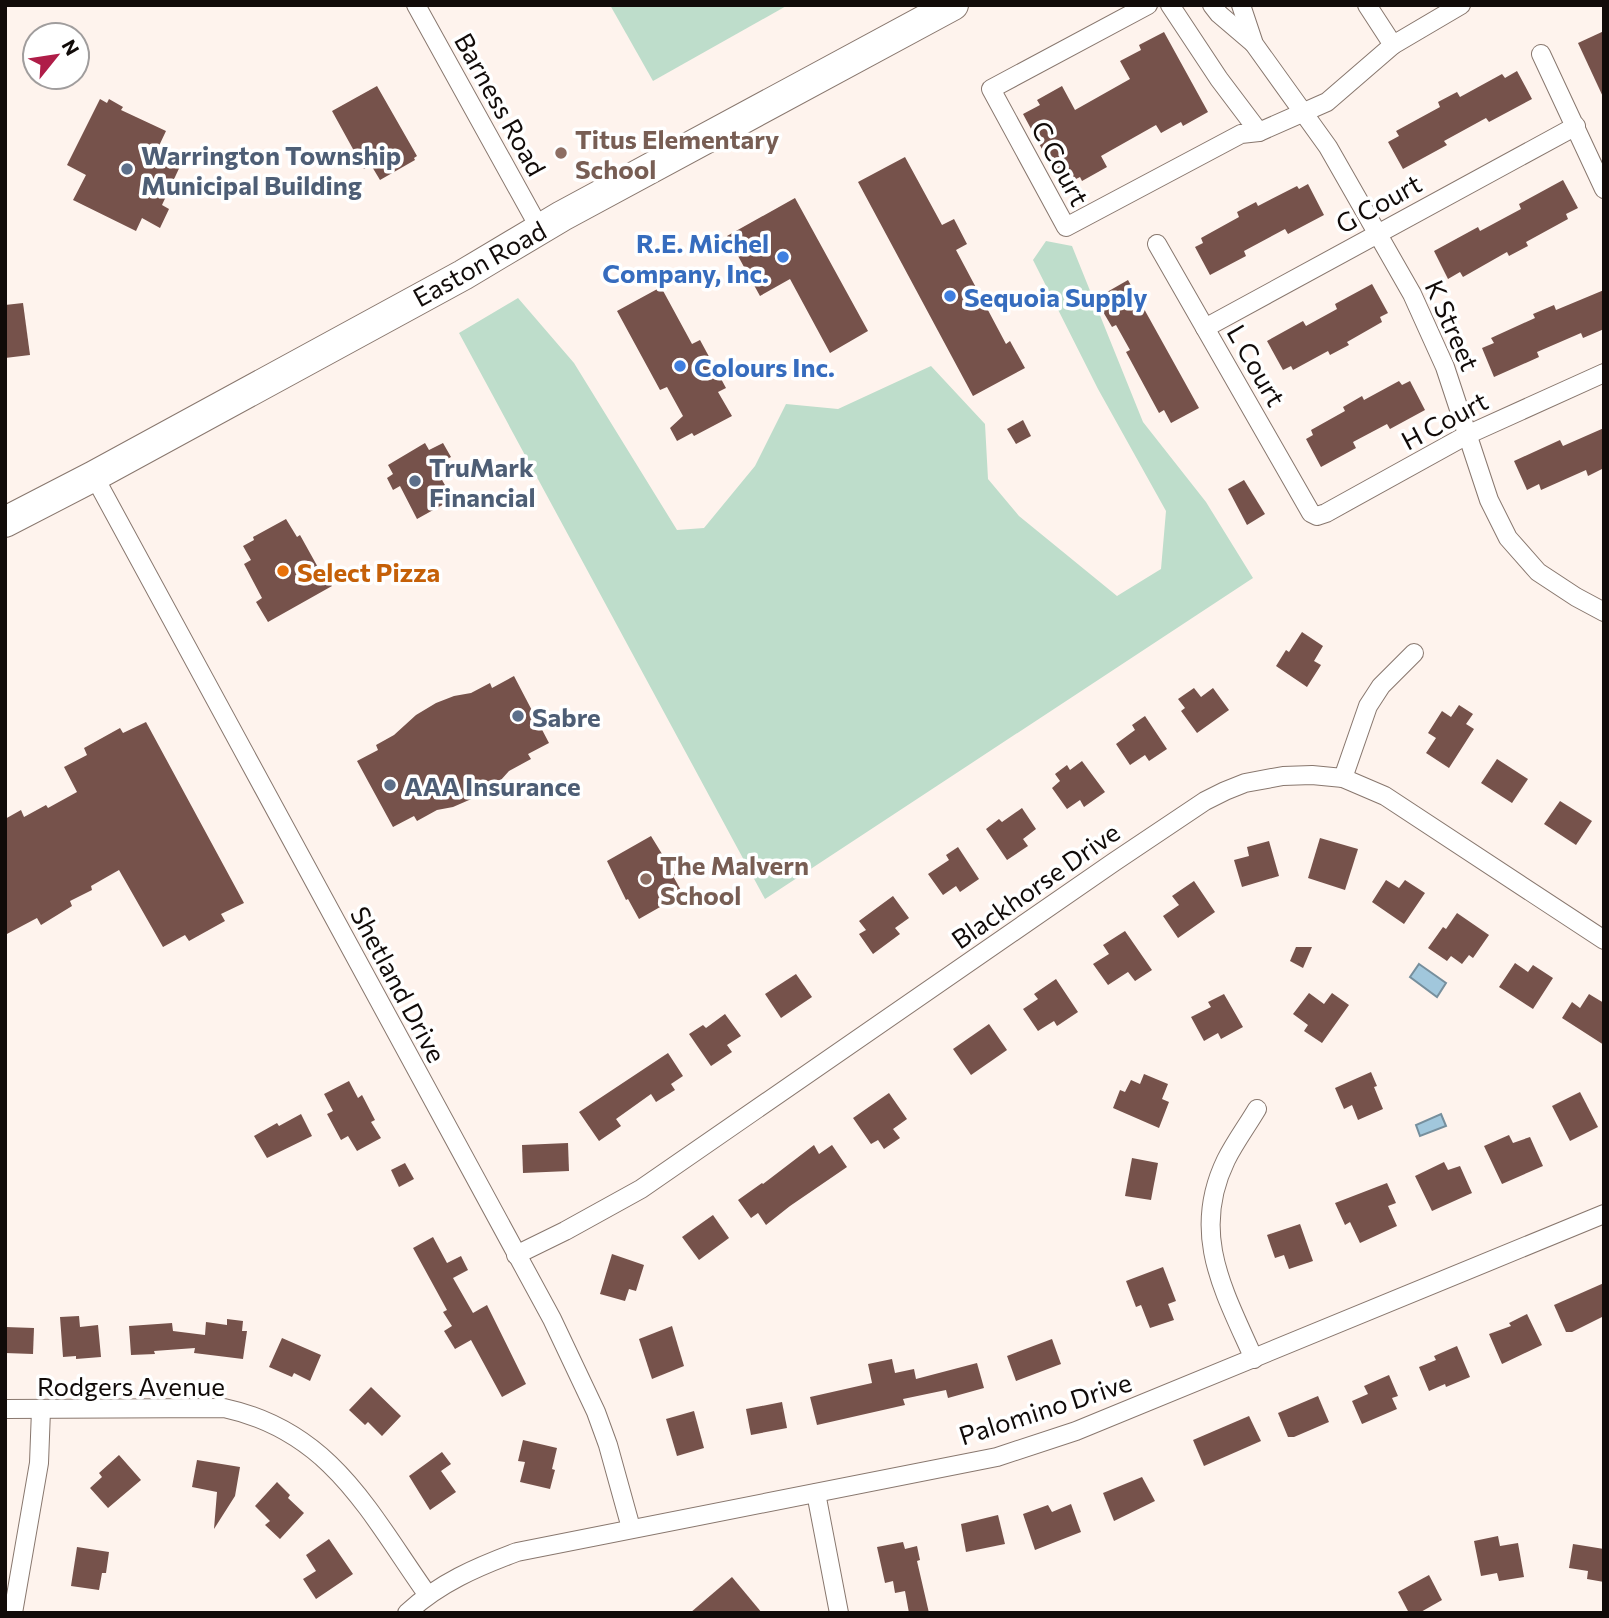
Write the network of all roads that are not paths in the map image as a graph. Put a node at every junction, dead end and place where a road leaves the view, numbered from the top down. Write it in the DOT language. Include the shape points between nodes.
graph roads {
  1 [pos="416,5"];
  2 [pos="953,5"];
  3 [pos="1147,5"];
  4 [pos="1170,5"];
  5 [pos="1212,5"];
  6 [pos="1241,5"];
  7 [pos="1367,5"];
  8 [pos="1461,5"];
  9 [pos="1254,44"];
  10 [pos="1393,46"];
  11 [pos="1541,54"];
  12 [pos="1302,113"];
  13 [pos="1576,126"];
  14 [pos="1259,132"];
  15 [pos="1604,189"];
  16 [pos="540,229"];
  17 [pos="1378,233"];
  18 [pos="1157,244"];
  19 [pos="1205,328"];
  20 [pos="1604,373"];
  21 [pos="1467,435"];
  22 [pos="94,476"];
  23 [pos="1311,513"];
  24 [pos="5,522"];
  25 [pos="1604,612"];
  26 [pos="1414,653"];
  27 [pos="1343,778"];
  28 [pos="1604,940"];
  29 [pos="1257,1110"];
  30 [pos="1604,1214"];
  31 [pos="516,1255"];
  32 [pos="1254,1359"];
  33 [pos="5,1409"];
  34 [pos="41,1410"];
  35 [pos="816,1493"];
  36 [pos="631,1528"];
  37 [pos="427,1594"];
  38 [pos="13,1613"];
  39 [pos="407,1613"];
  40 [pos="839,1613"];
  1 -- 16 [label="street, Barness Road"];
  2 -- 16 [label="highway, Easton Road"];
  3 -- 14 [label="street, C Court" via="992,89 1066,227 1241,134"];
  4 -- 14 [label="street"];
  5 -- 9 [label="street, K Street"];
  6 -- 9 [label="street, K Street"];
  7 -- 10 [label="street"];
  8 -- 10 [label="street, C Court"];
  9 -- 12 [label="street, K Street"];
  10 -- 12 [label="street, C Court" via="1326,102"];
  11 -- 13 [label="street"];
  12 -- 14 [label="street, C Court"];
  12 -- 17 [label="street, K Street" via="1328,147"];
  13 -- 15 [label="street"];
  13 -- 17 [label="street, G Court"];
  16 -- 22 [label="highway, Easton Road"];
  17 -- 19 [label="street, G Court"];
  17 -- 21 [label="street, K Street" via="1433,336"];
  18 -- 19 [label="street, L Court"];
  19 -- 23 [label="street, L Court"];
  20 -- 21 [label="street, H Court"];
  21 -- 23 [label="street, H Court" via="1326,513"];
  21 -- 25 [label="street, K Street" via="1489,500 1508,538 1538,572"];
  22 -- 24 [label="highway, Easton Road"];
  22 -- 31 [label="street, Shetland Drive"];
  26 -- 27 [label="street" via="1368,706"];
  27 -- 28 [label="street, Blackhorse Drive" via="1385,796"];
  27 -- 31 [label="street, Blackhorse Drive" via="1283,776 1245,783 1205,801 641,1189"];
  29 -- 32 [label="street" via="1233,1146 1216,1184 1210,1229 1214,1264"];
  30 -- 32 [label="street, Palomino Drive"];
  31 -- 36 [label="street, Shetland Drive" via="596,1412"];
  32 -- 35 [label="street, Palomino Drive" via="1076,1431 997,1457"];
  33 -- 34 [label="street, Rodgers Avenue"];
  34 -- 37 [label="street, Rodgers Avenue" via="225,1408 250,1413 285,1429 325,1458 350,1486"];
  34 -- 38 [label="street" via="39,1463"];
  35 -- 36 [label="street, Palomino Drive"];
  35 -- 40 [label="street"];
  36 -- 37 [label="street, Palomino Drive" via="517,1552"];
  37 -- 39 [label="street, Palomino Drive"];
}
